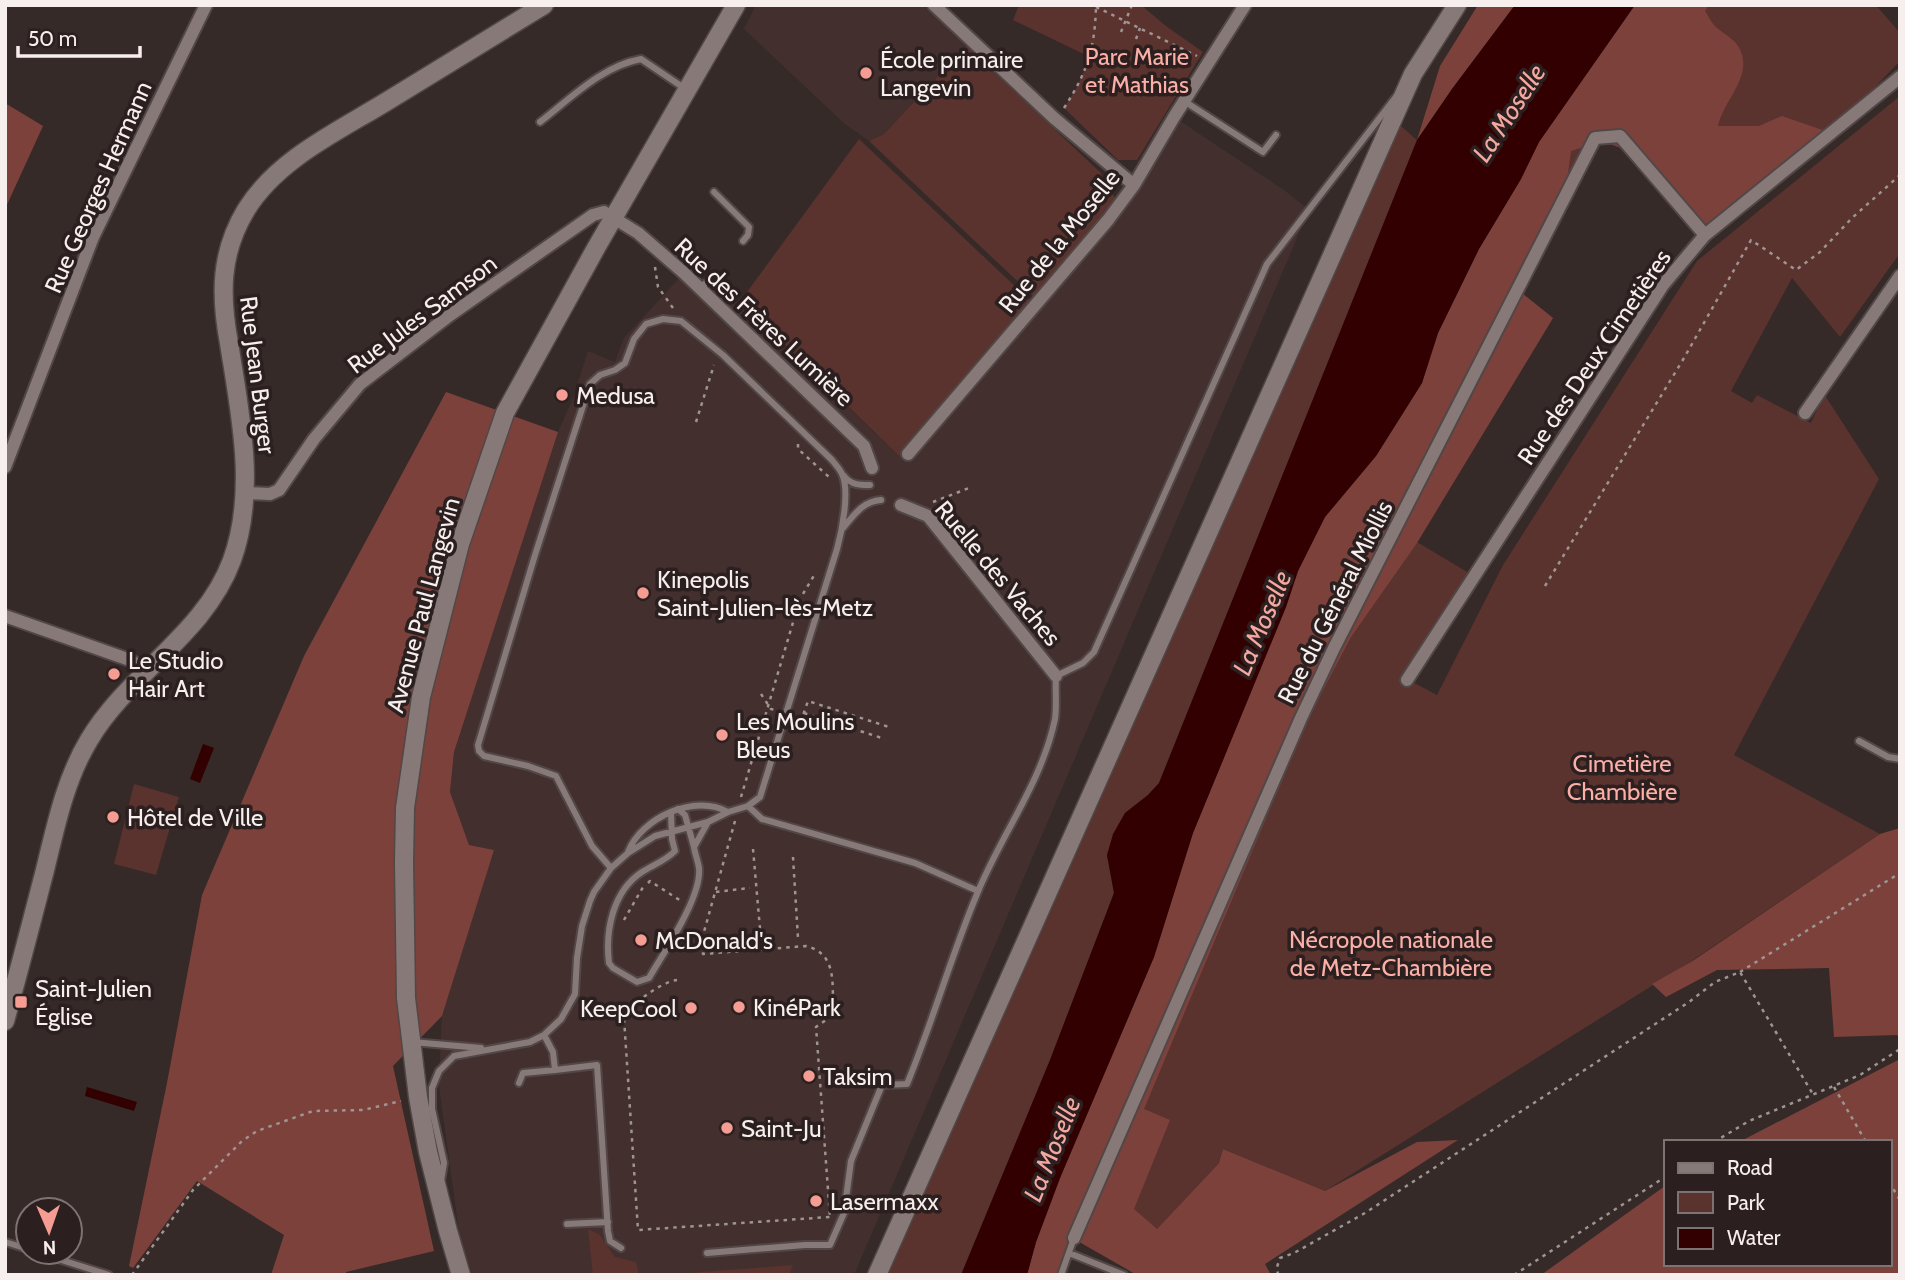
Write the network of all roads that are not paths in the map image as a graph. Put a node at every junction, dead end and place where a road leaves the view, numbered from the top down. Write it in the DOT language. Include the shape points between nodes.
graph roads {
  1 [pos="206,5"];
  2 [pos="544,5"];
  3 [pos="736,5"];
  4 [pos="934,5"];
  5 [pos="1245,5"];
  6 [pos="1457,5"];
  7 [pos="1413,74"];
  8 [pos="1900,77"];
  9 [pos="687,90"];
  10 [pos="1184,101"];
  11 [pos="540,122"];
  12 [pos="1276,135"];
  13 [pos="1134,186"];
  14 [pos="715,192"];
  15 [pos="614,216"];
  16 [pos="1705,235"];
  17 [pos="743,241"];
  18 [pos="1900,276"];
  19 [pos="713,278"];
  20 [pos="699,288"];
  21 [pos="1805,413"];
  22 [pos="908,454"];
  23 [pos="5,467"];
  24 [pos="872,468"];
  25 [pos="842,474"];
  26 [pos="870,485"];
  27 [pos="246,493"];
  28 [pos="880,500"];
  29 [pos="901,505"];
  30 [pos="844,528"];
  31 [pos="5,616"];
  32 [pos="146,671"];
  33 [pos="1056,676"];
  34 [pos="1407,680"];
  35 [pos="1859,741"];
  36 [pos="1900,759"];
  37 [pos="748,806"];
  38 [pos="675,811"];
  39 [pos="728,812"];
  40 [pos="708,822"];
  41 [pos="689,827"];
  42 [pos="672,831"];
  43 [pos="694,847"];
  44 [pos="628,853"];
  45 [pos="611,868"];
  46 [pos="978,891"];
  47 [pos="9,991"];
  48 [pos="5,1021"];
  49 [pos="544,1035"];
  50 [pos="410,1042"];
  51 [pos="487,1048"];
  52 [pos="555,1070"];
  53 [pos="519,1083"];
  54 [pos="439,1198"];
  55 [pos="608,1222"];
  56 [pos="567,1224"];
  57 [pos="1074,1238"];
  58 [pos="621,1248"];
  59 [pos="707,1253"];
  60 [pos="1069,1253"];
  61 [pos="80,1266"];
  62 [pos="109,1275"];
  63 [pos="461,1275"];
  64 [pos="877,1275"];
  65 [pos="1061,1275"];
  66 [pos="1124,1275"];
  1 -- 23 [label="street, Rue Georges Hermann" via="93,237"];
  2 -- 27 [label="main road, Rue Jean Burger" via="319,143 281,170 244,213 232,243 222,292"];
  3 -- 9 [label="main road, Avenue Paul Langevin"];
  4 -- 13 [label="street"];
  5 -- 10 [label="street, Rue de la Moselle"];
  6 -- 7 [label="main road"];
  7 -- 33 [label="lane" via="1267,264 1096,648 1083,663"];
  7 -- 64 [label="main road"];
  8 -- 16 [label="street, Rue des Deux Cimetières"];
  9 -- 11 [label="lane" via="641,59 626,62 601,75"];
  9 -- 15 [label="main road, Avenue Paul Langevin"];
  10 -- 12 [label="lane" via="1263,152"];
  10 -- 13 [label="street, Rue de la Moselle"];
  13 -- 22 [label="street, Rue de la Moselle" via="1095,239"];
  14 -- 17 [label="lane" via="749,227"];
  15 -- 20 [label="street, Rue des Frères Lumière"];
  15 -- 27 [label="street, Rue Jules Samson" via="604,212 593,215 450,315 360,384 279,491"];
  15 -- 50 [label="main road, Avenue Paul Langevin" via="505,413 460,544 421,697 405,808"];
  16 -- 34 [label="street, Rue des Deux Cimetières" via="1663,285"];
  16 -- 57 [label="street, Rue du Général Miollis" via="1620,136 1595,138 1301,718"];
  18 -- 21 [label="street"];
  19 -- 20 [label="lane"];
  20 -- 24 [label="street, Rue des Frères Lumière" via="864,446"];
  25 -- 26 [label="lane" via="849,482"];
  25 -- 30 [label="lane"];
  25 -- 45 [label="lane" via="741,372 681,321 663,319 646,324 625,363 590,384 478,745 484,756 556,776 592,846"];
  27 -- 32 [label="main road, Rue Jean Burger" via="232,562 212,600"];
  28 -- 30 [label="lane" via="861,507"];
  29 -- 33 [label="street, Ruelle des Vaches" via="928,516"];
  30 -- 37 [label="lane" via="760,797"];
  31 -- 32 [label="street" via="130,660"];
  32 -- 47 [label="main road, Rue Jean Burger" via="105,717 77,761"];
  33 -- 46 [label="lane" via="1055,716 1046,751"];
  35 -- 36 [label="lane"];
  37 -- 39 [label="lane"];
  37 -- 46 [label="lane" via="762,819 915,863"];
  38 -- 39 [label="lane" via="700,805"];
  38 -- 41 [label="lane" via="685,815"];
  38 -- 42 [label="lane"];
  38 -- 44 [label="lane" via="633,839"];
  39 -- 40 [label="lane"];
  40 -- 41 [label="lane"];
  40 -- 43 [label="lane"];
  41 -- 42 [label="lane"];
  41 -- 43 [label="lane"];
  42 -- 43 [label="lane" via="675,851 626,884 614,909 609,963 637,982 649,978 690,906 699,868"];
  42 -- 44 [label="lane"];
  44 -- 45 [label="lane"];
  45 -- 49 [label="lane" via="594,892 582,926 575,994 561,1019"];
  46 -- 59 [label="lane" via="907,1084 882,1085 851,1160 844,1213 830,1245"];
  47 -- 48 [label="main road, Rue Jean Burger"];
  49 -- 51 [label="lane" via="530,1042"];
  49 -- 52 [label="lane"];
  50 -- 51 [label="lane"];
  50 -- 54 [label="main road, Avenue Paul Langevin"];
  51 -- 54 [label="lane" via="454,1056 439,1071 432,1087 444,1163"];
  52 -- 53 [label="lane" via="523,1073"];
  52 -- 55 [label="lane" via="597,1065"];
  54 -- 63 [label="main road, Avenue Paul Langevin"];
  55 -- 56 [label="lane"];
  55 -- 58 [label="lane" via="610,1241"];
  57 -- 60 [label="lane"];
  60 -- 65 [label="lane"];
  60 -- 66 [label="lane"];
  61 -- 62 [label="lane"];
}
